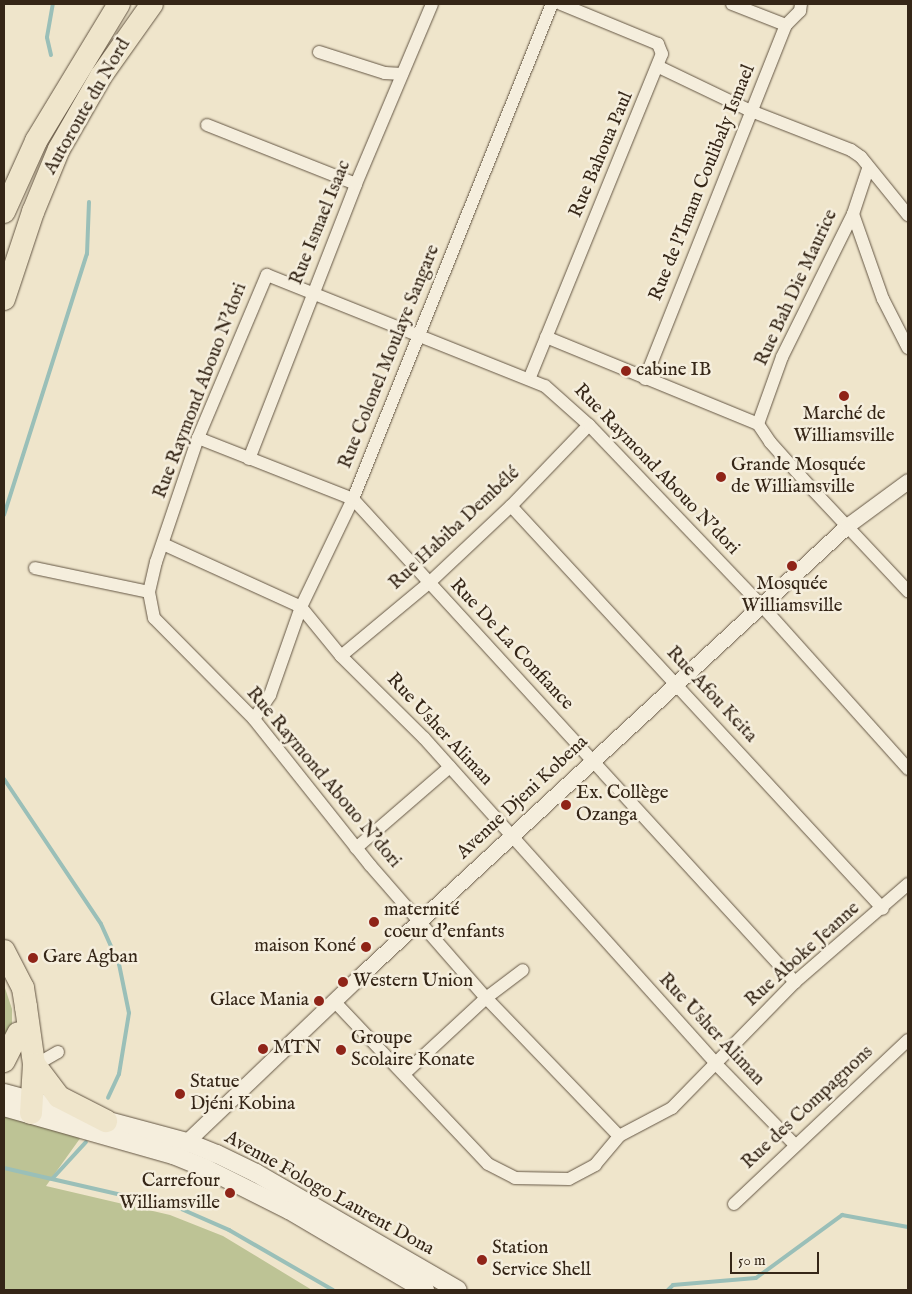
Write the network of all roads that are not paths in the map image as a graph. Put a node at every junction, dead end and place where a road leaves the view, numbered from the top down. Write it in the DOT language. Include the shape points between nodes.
graph roads {
  1 [pos="119,4"];
  2 [pos="152,4"];
  3 [pos="432,4"];
  4 [pos="552,4"];
  5 [pos="561,4"];
  6 [pos="732,4"];
  7 [pos="801,4"];
  8 [pos="786,25"];
  9 [pos="319,52"];
  10 [pos="659,67"];
  11 [pos="402,74"];
  12 [pos="751,111"];
  13 [pos="207,125"];
  14 [pos="868,169"];
  15 [pos="356,184"];
  16 [pos="4,212"];
  17 [pos="853,214"];
  18 [pos="908,214"];
  19 [pos="314,293"];
  20 [pos="4,299"];
  21 [pos="420,335"];
  22 [pos="546,337"];
  23 [pos="908,348"];
  24 [pos="530,377"];
  25 [pos="645,379"];
  26 [pos="589,424"];
  27 [pos="758,424"];
  28 [pos="198,438"];
  29 [pos="249,459"];
  30 [pos="908,481"];
  31 [pos="354,499"];
  32 [pos="511,506"];
  33 [pos="848,526"];
  34 [pos="163,544"];
  35 [pos="35,568"];
  36 [pos="428,583"];
  37 [pos="906,585"];
  38 [pos="149,592"];
  39 [pos="762,606"];
  40 [pos="302,607"];
  41 [pos="341,656"];
  42 [pos="675,684"];
  43 [pos="254,719"];
  44 [pos="593,760"];
  45 [pos="450,768"];
  46 [pos="908,769"];
  47 [pos="510,837"];
  48 [pos="356,848"];
  49 [pos="908,884"];
  50 [pos="883,909"];
  51 [pos="419,922"];
  52 [pos="4,951"];
  53 [pos="4,968"];
  54 [pos="523,970"];
  55 [pos="795,982"];
  56 [pos="486,998"];
  57 [pos="334,1001"];
  58 [pos="18,1033"];
  59 [pos="908,1040"];
  60 [pos="58,1052"];
  61 [pos="4,1061"];
  62 [pos="34,1064"];
  63 [pos="716,1064"];
  64 [pos="404,1074"];
  65 [pos="18,1103"];
  66 [pos="106,1121"];
  67 [pos="620,1136"];
  68 [pos="187,1142"];
  69 [pos="795,1145"];
  70 [pos="173,1155"];
  71 [pos="734,1204"];
  72 [pos="425,1290"];
  73 [pos="458,1290"];
  1 -- 16 [label="highway, Autoroute du Nord" via="36,141"];
  2 -- 20 [label="highway, Autoroute du Nord" via="101,76 59,149 33,212"];
  3 -- 11 [label="street, Rue Ismael Isaac"];
  4 -- 21 [label="street, Rue Colonel Moulaye Sangare"];
  5 -- 10 [label="street, Rue Bahoua Paul" via="658,44 662,48"];
  6 -- 8 [label="street"];
  7 -- 8 [label="street, Rue de l'Imam Coulibaly Ismael" via="800,11"];
  8 -- 12 [label="street, Rue de l'Imam Coulibaly Ismael"];
  9 -- 11 [label="street" via="385,73"];
  10 -- 12 [label="street"];
  10 -- 22 [label="street, Rue Bahoua Paul"];
  11 -- 15 [label="street, Rue Ismael Isaac"];
  12 -- 14 [label="street" via="851,150 861,157"];
  12 -- 25 [label="street, Rue de l'Imam Coulibaly Ismael"];
  13 -- 15 [label="street"];
  14 -- 17 [label="street, Rue Bah Die Maurice"];
  14 -- 18 [label="street"];
  15 -- 19 [label="street, Rue Ismael Isaac"];
  17 -- 23 [label="street" via="883,299"];
  17 -- 27 [label="street, Rue Bah Die Maurice" via="782,357"];
  19 -- 21 [label="street, Rue Raymond Abouo N'dori"];
  19 -- 28 [label="street, Rue Raymond Abouo N'dori" via="267,275"];
  19 -- 29 [label="street, Rue Ismael Isaac"];
  21 -- 24 [label="street, Rue Raymond Abouo N'dori"];
  21 -- 31 [label="street, Rue Colonel Moulaye Sangare"];
  22 -- 24 [label="street, Rue Bahoua Paul"];
  22 -- 25 [label="street"];
  24 -- 26 [label="street, Rue Raymond Abouo N'dori"];
  25 -- 27 [label="street"];
  26 -- 32 [label="street, Rue Habiba Dembélé"];
  26 -- 39 [label="street, Rue Raymond Abouo N'dori"];
  27 -- 33 [label="street" via="770,442"];
  28 -- 29 [label="street, Rue De La Confiance"];
  28 -- 34 [label="street, Rue Raymond Abouo N'dori"];
  29 -- 31 [label="street, Rue De La Confiance"];
  30 -- 33 [label="street, Avenue Djeni Kobena"];
  31 -- 36 [label="street, Rue De La Confiance"];
  31 -- 40 [label="street, Rue Colonel Moulaye Sangare"];
  32 -- 36 [label="street, Rue Habiba Dembélé"];
  32 -- 42 [label="street, Rue Afou Keita"];
  33 -- 37 [label="street"];
  33 -- 39 [label="street, Avenue Djeni Kobena"];
  34 -- 38 [label="street, Rue Raymond Abouo N'dori"];
  34 -- 40 [label="street, Rue Usher Aliman"];
  35 -- 38 [label="street"];
  36 -- 41 [label="street, Rue Habiba Dembélé"];
  36 -- 44 [label="street, Rue De La Confiance"];
  38 -- 43 [label="street, Rue Raymond Abouo N'dori" via="154,618"];
  39 -- 42 [label="street, Avenue Djeni Kobena"];
  39 -- 46 [label="street, Rue Raymond Abouo N'dori"];
  40 -- 41 [label="street, Rue Usher Aliman"];
  40 -- 43 [label="street, Rue Colonel Moulaye Sangare" via="270,694"];
  41 -- 45 [label="street, Rue Usher Aliman"];
  42 -- 44 [label="street, Avenue Djeni Kobena"];
  42 -- 50 [label="street, Rue Afou Keita"];
  43 -- 48 [label="street, Rue Raymond Abouo N'dori"];
  44 -- 47 [label="street, Avenue Djeni Kobena"];
  44 -- 55 [label="street, Rue De La Confiance"];
  45 -- 47 [label="street, Rue Usher Aliman"];
  45 -- 48 [label="street"];
  47 -- 51 [label="street, Avenue Djeni Kobena"];
  47 -- 63 [label="street, Rue Usher Aliman"];
  48 -- 51 [label="street, Rue Raymond Abouo N'dori"];
  49 -- 50 [label="street, Rue Aboke Jeanne"];
  50 -- 55 [label="street, Rue Aboke Jeanne"];
  51 -- 56 [label="street, Rue Raymond Abouo N'dori"];
  51 -- 57 [label="street, Avenue Djeni Kobena"];
  52 -- 62 [label="highway" via="23,988"];
  53 -- 58 [label="highway" via="16,1003"];
  54 -- 56 [label="street"];
  55 -- 63 [label="street, Rue Aboke Jeanne"];
  56 -- 64 [label="street"];
  56 -- 67 [label="street, Rue Raymond Abouo N'dori"];
  57 -- 64 [label="street, Rue Aboke Jeanne"];
  57 -- 68 [label="street, Avenue Djeni Kobena"];
  58 -- 61 [label="highway"];
  58 -- 65 [label="highway"];
  59 -- 69 [label="street, Rue des Compagnons"];
  60 -- 62 [label="street"];
  62 -- 65 [label="highway"];
  62 -- 66 [label="highway" via="59,1097"];
  63 -- 67 [label="street, Rue Aboke Jeanne" via="672,1108"];
  63 -- 69 [label="street, Rue Usher Aliman"];
  64 -- 67 [label="street, Rue Aboke Jeanne" via="488,1164 514,1178 569,1179 581,1175 595,1165"];
  65 -- 66 [label="main road, Avenue Fologo Laurent Dona"];
  65 -- 70 [label="main road, Avenue Fologo Laurent Dona"];
  66 -- 68 [label="main road, Avenue Fologo Laurent Dona"];
  68 -- 70 [label="street, Avenue Djeni Kobena"];
  68 -- 73 [label="main road, Avenue Fologo Laurent Dona" via="256,1173"];
  69 -- 71 [label="street, Rue des Compagnons"];
  70 -- 72 [label="main road, Avenue Fologo Laurent Dona" via="288,1210"];
}
